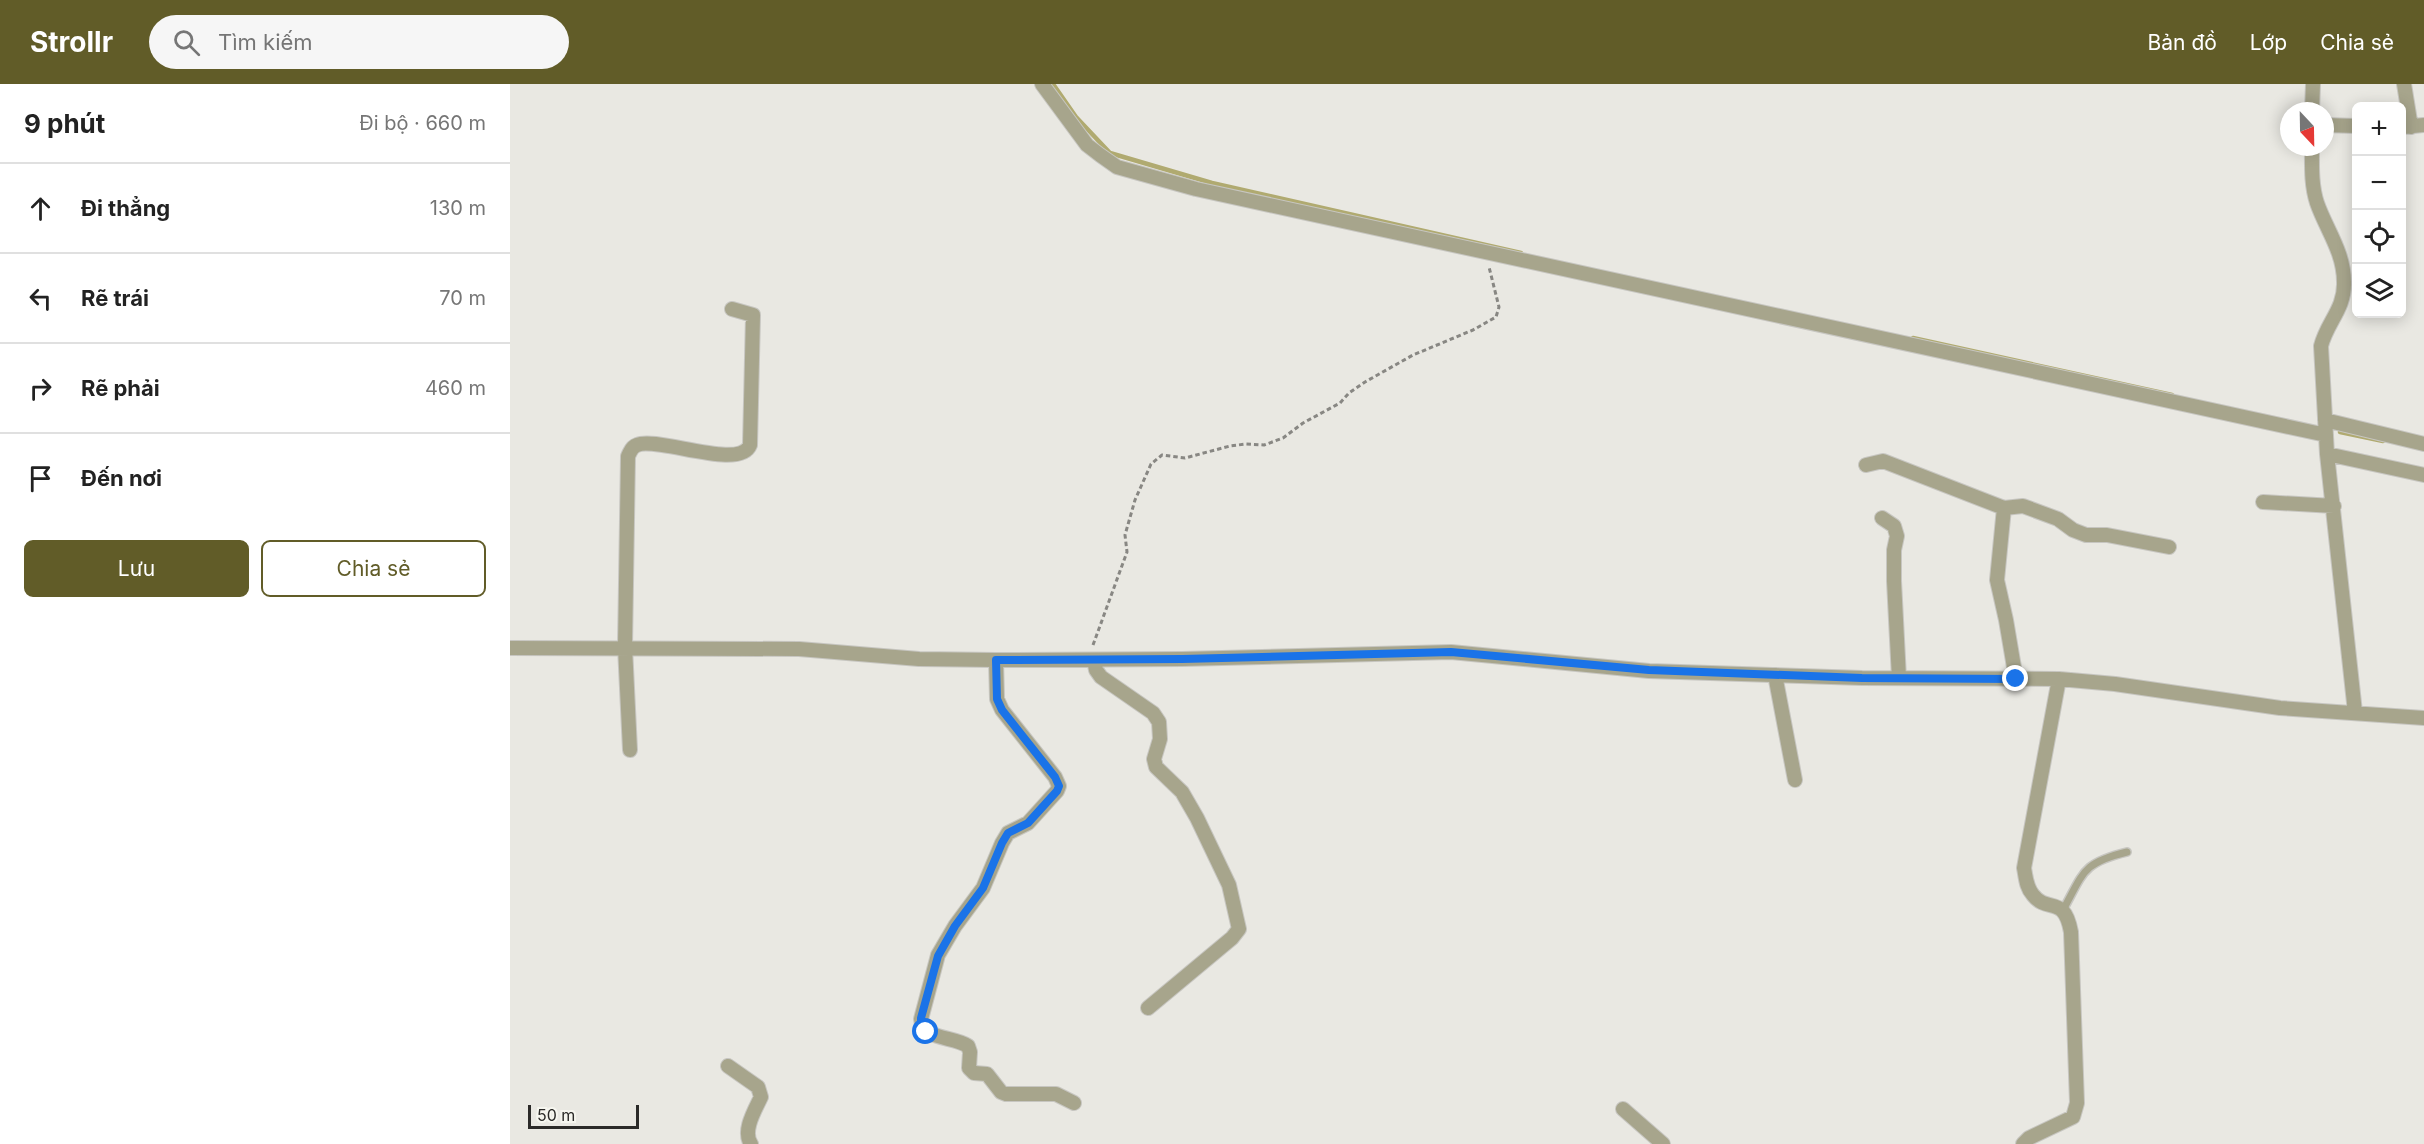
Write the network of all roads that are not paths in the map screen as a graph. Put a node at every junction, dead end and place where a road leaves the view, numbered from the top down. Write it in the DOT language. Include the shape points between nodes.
graph roads {
  1 [pos="1042,84"];
  2 [pos="2313,84"];
  3 [pos="2404,84"];
  4 [pos="2312,102"];
  5 [pos="2334,125"];
  6 [pos="2352,126"];
  7 [pos="2412,126"];
  8 [pos="2312,156"];
  9 [pos="732,309"];
  10 [pos="2325,420"];
  11 [pos="2326,435"];
  12 [pos="2424,444"];
  13 [pos="2327,454"];
  14 [pos="1866,465"];
  15 [pos="2424,475"];
  16 [pos="2264,502"];
  17 [pos="2334,506"];
  18 [pos="2004,508"];
  19 [pos="1882,518"];
  20 [pos="2169,547"];
  21 [pos="625,647"];
  22 [pos="510,648"];
  23 [pos="1091,659"];
  24 [pos="996,660"];
  25 [pos="1775,675"];
  26 [pos="1899,678"];
  27 [pos="2016,679"];
  28 [pos="2059,679"];
  29 [pos="2355,712"];
  30 [pos="2424,718"];
  31 [pos="630,750"];
  32 [pos="1795,780"];
  33 [pos="2127,852"];
  34 [pos="2063,910"];
  35 [pos="1148,1008"];
  36 [pos="728,1066"];
  37 [pos="1074,1103"];
  38 [pos="1623,1109"];
  39 [pos="751,1144"];
  40 [pos="1663,1144"];
  41 [pos="2023,1144"];
  1 -- 11 [label="street" via="1087,146 1117,167 1196,189"];
  2 -- 4 [label="street"];
  3 -- 7 [label="street"];
  5 -- 6 [label="street"];
  8 -- 10 [label="street" via="2316,200 2337,245 2344,281 2342,304 2321,346"];
  9 -- 21 [label="street" via="753,315 750,445 742,454 646,444 632,447 628,456"];
  10 -- 11 [label="street"];
  10 -- 12 [label="street"];
  11 -- 13 [label="street"];
  13 -- 15 [label="street"];
  13 -- 17 [label="street"];
  14 -- 18 [label="street" via="1883,461"];
  16 -- 17 [label="street"];
  17 -- 29 [label="street"];
  18 -- 20 [label="street" via="2023,506 2086,535"];
  18 -- 27 [label="street" via="1997,580"];
  19 -- 26 [label="street" via="1894,526 1897,536 1894,580"];
  21 -- 22 [label="street"];
  21 -- 24 [label="street" via="800,649 919,659"];
  21 -- 31 [label="street"];
  23 -- 24 [label="street"];
  23 -- 25 [label="street" via="1451,652 1638,670"];
  23 -- 35 [label="street" via="1101,677 1153,713 1159,722 1156,767 1182,792 1229,885 1238,919 1239,929 1232,938"];
  24 -- 37 [label="street" via="997,699 1002,710 1059,786 1028,823 1008,833 1002,843 983,888 938,956 921,1026 926,1032 968,1046 969,1068 974,1073 987,1074 1005,1095 1056,1094"];
  25 -- 26 [label="street"];
  25 -- 32 [label="street"];
  26 -- 27 [label="street"];
  27 -- 28 [label="street"];
  28 -- 29 [label="street" via="2280,708"];
  28 -- 34 [label="street" via="2024,868 2034,898"];
  29 -- 30 [label="street"];
  33 -- 34 [label="lane" via="2089,865"];
  34 -- 41 [label="street" via="2071,932 2076,1110 2073,1117"];
  36 -- 39 [label="street" via="758,1088 761,1097 747,1131"];
  38 -- 40 [label="street"];
}
